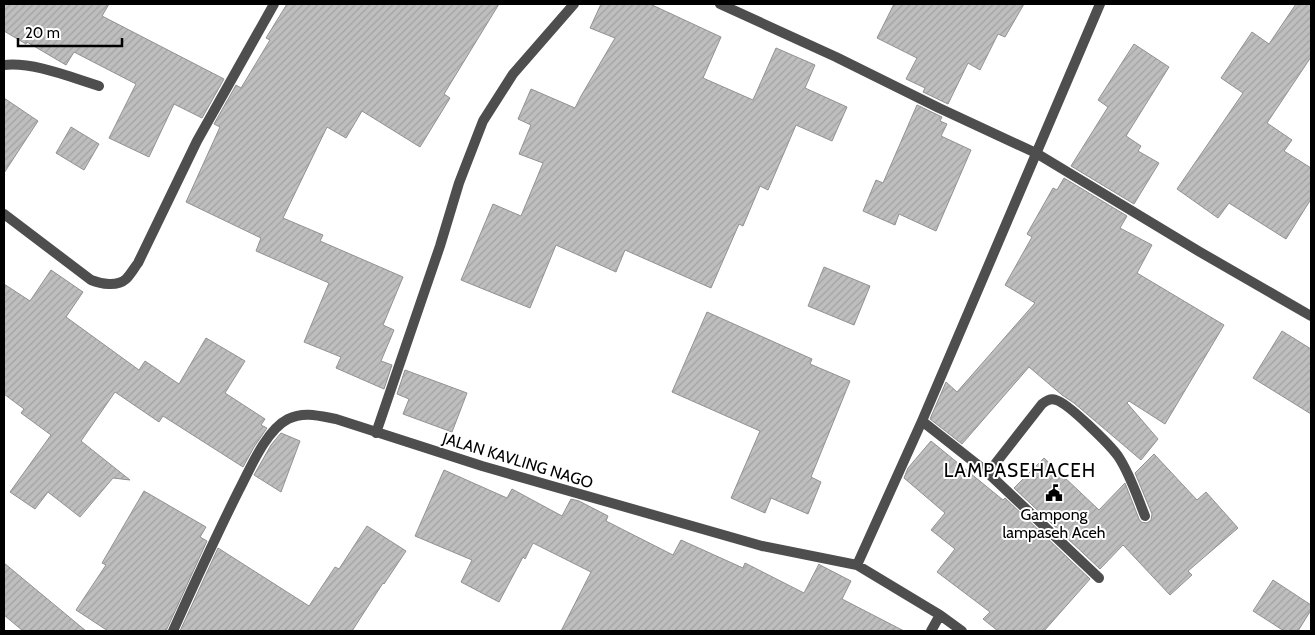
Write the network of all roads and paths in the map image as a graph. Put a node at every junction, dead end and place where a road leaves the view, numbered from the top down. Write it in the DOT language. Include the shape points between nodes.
graph roads {
  1 [pos="274,4"];
  2 [pos="574,4"];
  3 [pos="720,4"];
  4 [pos="1100,4"];
  5 [pos="4,65"];
  6 [pos="99,86"];
  7 [pos="1036,153"];
  8 [pos="4,214"];
  9 [pos="1311,316"];
  10 [pos="922,421"];
  11 [pos="376,433"];
  12 [pos="988,473"];
  13 [pos="1146,516"];
  14 [pos="857,565"];
  15 [pos="1100,578"];
  16 [pos="940,615"];
  17 [pos="173,631"];
  18 [pos="931,631"];
  19 [pos="962,631"];
  1 -- 8 [label="street" via="197,141 138,263 124,280 112,284 91,280"];
  2 -- 11 [label="street" via="514,74 483,121 459,183"];
  3 -- 7 [label="street"];
  4 -- 7 [label="street"];
  5 -- 6 [label="street" via="21,65"];
  7 -- 9 [label="street"];
  7 -- 10 [label="street"];
  10 -- 12 [label="street"];
  10 -- 14 [label="street"];
  11 -- 14 [label="street, JALAN KAVLING NAGO" via="762,546"];
  11 -- 17 [label="street, JALAN KAVLING NAGO" via="313,414 286,420 270,434 215,537"];
  12 -- 13 [label="street" via="1042,404 1054,399 1101,436 1118,456"];
  12 -- 15 [label="street"];
  14 -- 16 [label="street, JALAN KAVLING NAGO"];
  16 -- 18 [label="street"];
  16 -- 19 [label="street, JALAN KAVLING NAGO"];
}
